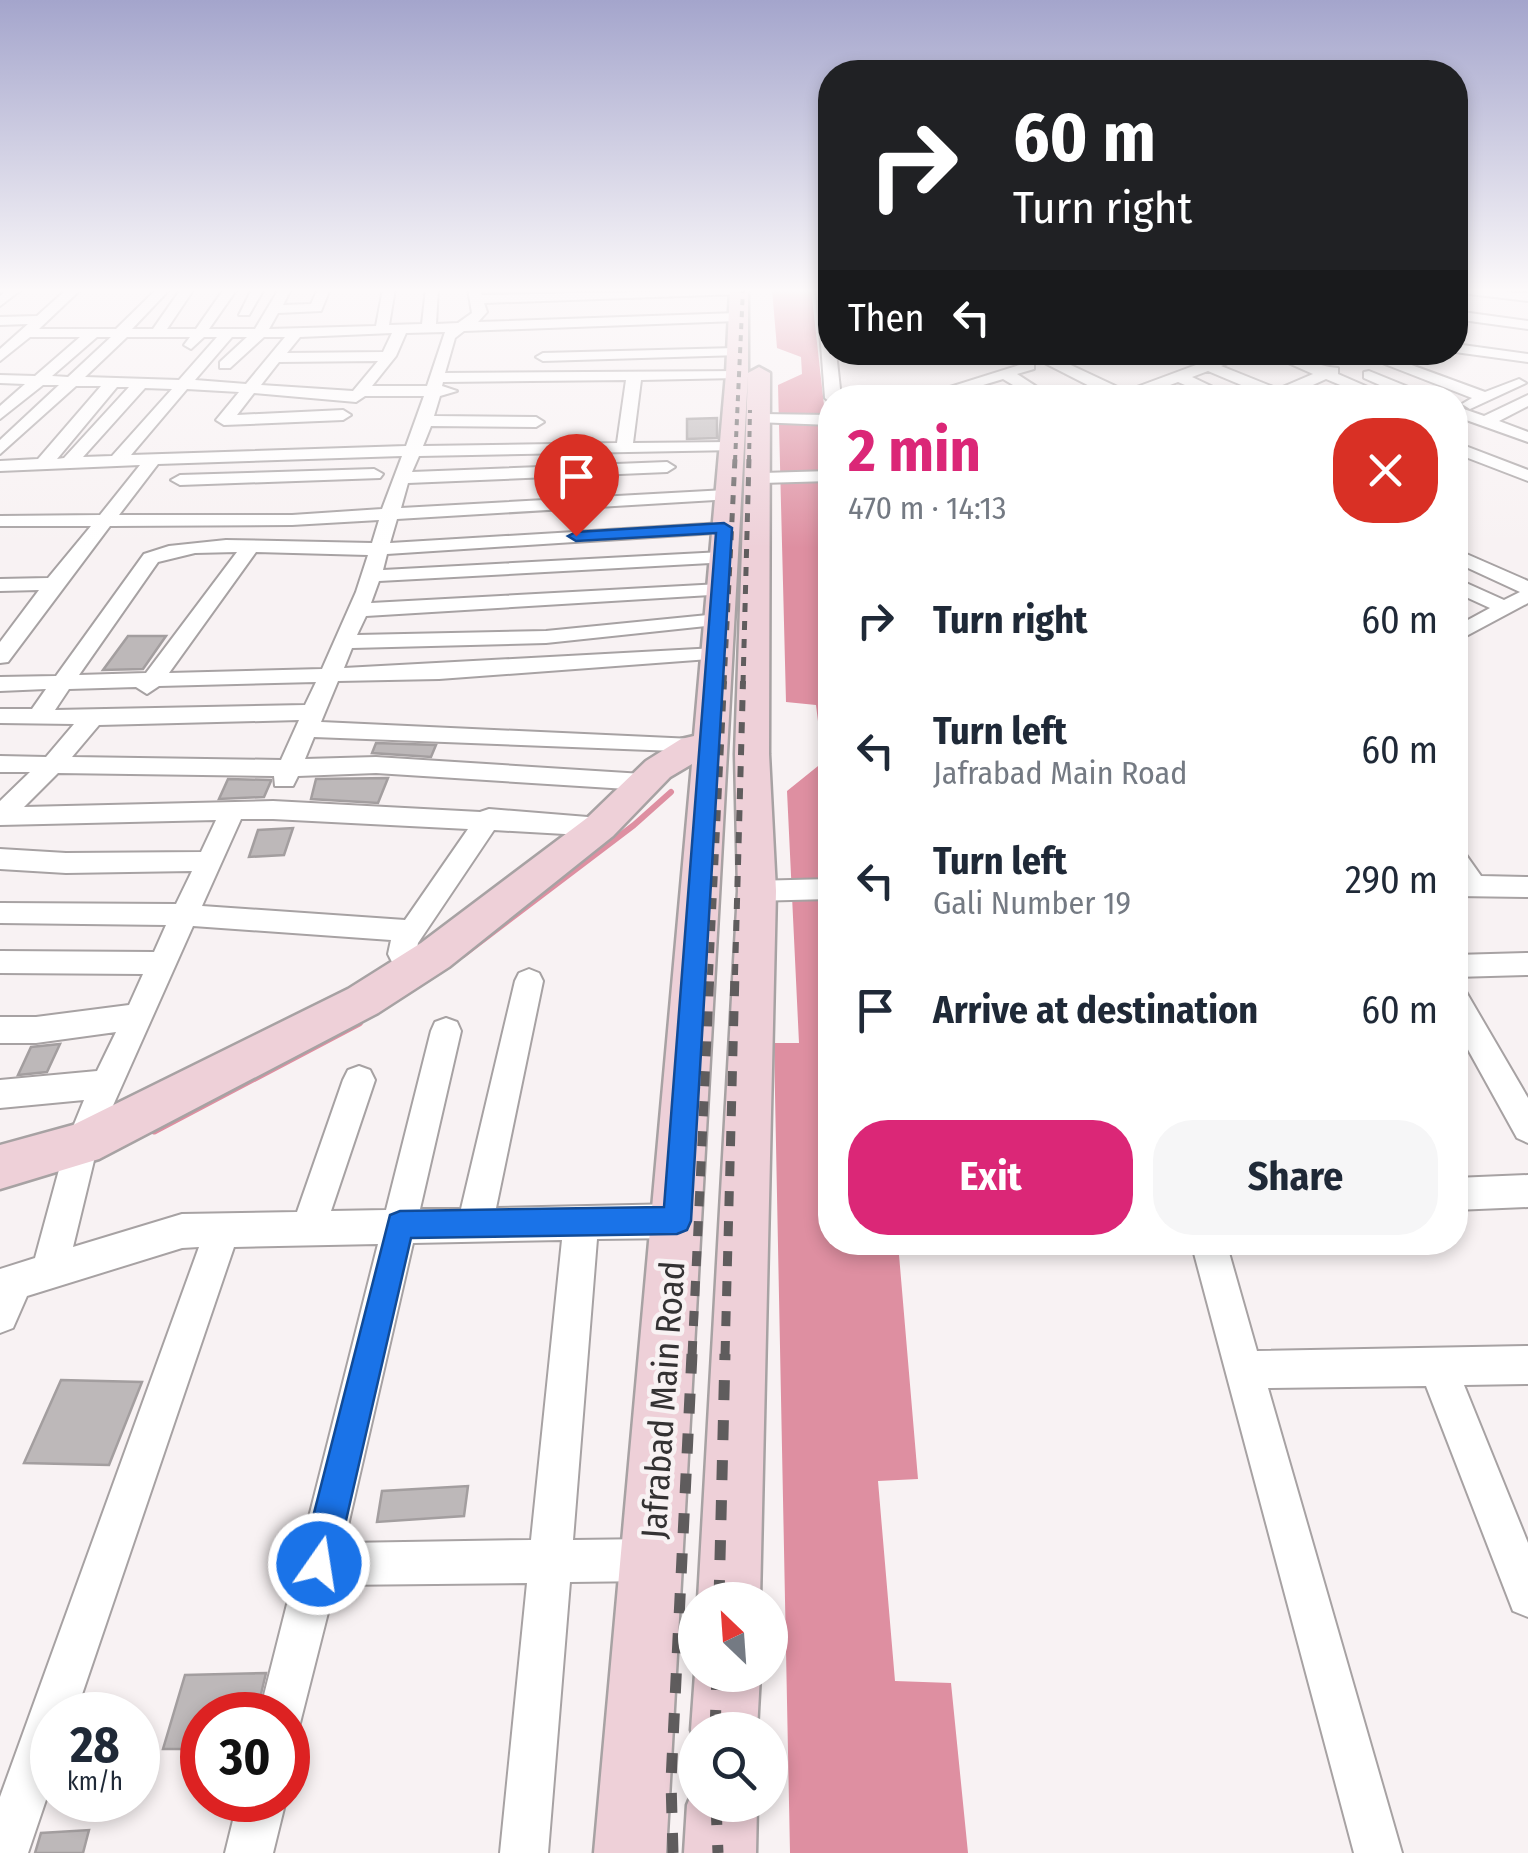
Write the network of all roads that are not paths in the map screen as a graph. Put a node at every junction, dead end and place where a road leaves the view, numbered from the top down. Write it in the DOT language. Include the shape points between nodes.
graph roads {
  1 [pos="40,375"];
  2 [pos="78,375"];
  3 [pos="190,375"];
  4 [pos="260,375"];
  5 [pos="373,375"];
  6 [pos="438,375"];
  7 [pos="548,375"];
  8 [pos="738,375"];
  9 [pos="738,375"];
  10 [pos="996,375"];
  11 [pos="1184,375"];
  12 [pos="1331,375"];
  13 [pos="1428,375"];
  14 [pos="1478,375"];
  15 [pos="634,376"];
  16 [pos="1180,377"];
  17 [pos="0,379"];
  18 [pos="36,379"];
  19 [pos="73,380"];
  20 [pos="112,382"];
  21 [pos="141,383"];
  22 [pos="182,384"];
  23 [pos="1159,384"];
  24 [pos="436,385"];
  25 [pos="963,385"];
  26 [pos="1198,385"];
  27 [pos="1354,385"];
  28 [pos="1453,385"];
  29 [pos="357,387"];
  30 [pos="547,387"];
  31 [pos="248,389"];
  32 [pos="1468,391"];
  33 [pos="18,396"];
  34 [pos="58,396"];
  35 [pos="0,397"];
  36 [pos="1484,397"];
  37 [pos="1528,400"];
  38 [pos="1468,405"];
  39 [pos="0,414"];
  40 [pos="343,415"];
  41 [pos="1468,416"];
  42 [pos="425,421"];
  43 [pos="536,422"];
  44 [pos="1485,422"];
  45 [pos="334,432"];
  46 [pos="818,433"];
  47 [pos="205,436"];
  48 [pos="1528,437"];
  49 [pos="0,449"];
  50 [pos="624,449"];
  51 [pos="412,450"];
  52 [pos="524,450"];
  53 [pos="325,452"];
  54 [pos="1468,452"];
  55 [pos="153,460"];
  56 [pos="117,462"];
  57 [pos="43,464"];
  58 [pos="68,464"];
  59 [pos="0,466"];
  60 [pos="374,474"];
  61 [pos="313,476"];
  62 [pos="1528,476"];
  63 [pos="401,478"];
  64 [pos="180,480"];
  65 [pos="818,482"];
  66 [pos="390,514"];
  67 [pos="106,520"];
  68 [pos="734,521"];
  69 [pos="0,522"];
  70 [pos="250,546"];
  71 [pos="380,550"];
  72 [pos="1468,562"];
  73 [pos="371,576"];
  74 [pos="58,584"];
  75 [pos="0,585"];
  76 [pos="1468,590"];
  77 [pos="1528,592"];
  78 [pos="1504,608"];
  79 [pos="358,610"];
  80 [pos="30,612"];
  81 [pos="0,614"];
  82 [pos="1468,618"];
  83 [pos="1477,623"];
  84 [pos="1468,628"];
  85 [pos="344,642"];
  86 [pos="0,658"];
  87 [pos="331,673"];
  88 [pos="153,678"];
  89 [pos="66,681"];
  90 [pos="0,684"];
  91 [pos="0,716"];
  92 [pos="39,716"];
  93 [pos="93,717"];
  94 [pos="127,718"];
  95 [pos="310,721"];
  96 [pos="701,746"];
  97 [pos="0,764"];
  98 [pos="52,765"];
  99 [pos="288,768"];
  100 [pos="643,782"];
  101 [pos="273,810"];
  102 [pos="232,812"];
  103 [pos="490,818"];
  104 [pos="600,827"];
  105 [pos="0,859"];
  106 [pos="210,861"];
  107 [pos="1468,886"];
  108 [pos="1528,886"];
  109 [pos="818,889"];
  110 [pos="768,890"];
  111 [pos="0,913"];
  112 [pos="184,915"];
  113 [pos="418,946"];
  114 [pos="0,962"];
  115 [pos="162,963"];
  116 [pos="1528,964"];
  117 [pos="1468,966"];
  118 [pos="529,981"];
  119 [pos="139,1016"];
  120 [pos="1468,1021"];
  121 [pos="0,1030"];
  122 [pos="446,1031"];
  123 [pos="360,1080"];
  124 [pos="108,1084"];
  125 [pos="0,1094"];
  126 [pos="1528,1128"];
  127 [pos="79,1157"];
  128 [pos="0,1167"];
  129 [pos="1528,1192"];
  130 [pos="1468,1194"];
  131 [pos="677,1221"];
  132 [pos="581,1222"];
  133 [pos="475,1224"];
  134 [pos="400,1225"];
  135 [pos="309,1227"];
  136 [pos="223,1228"];
  137 [pos="1212,1255"];
  138 [pos="22,1280"];
  139 [pos="0,1315"];
  140 [pos="1528,1365"];
  141 [pos="1436,1366"];
  142 [pos="1245,1370"];
  143 [pos="651,1560"];
  144 [pos="548,1561"];
  145 [pos="319,1564"];
  146 [pos="731,1582"];
  147 [pos="1528,1596"];
  148 [pos="288,1692"];
  149 [pos="257,1822"];
  150 [pos="721,1822"];
  151 [pos="4,1853"];
  152 [pos="249,1853"];
  153 [pos="524,1853"];
  154 [pos="630,1853"];
  155 [pos="720,1853"];
  156 [pos="1378,1853"];
  1 -- 18 [label="street"];
  2 -- 19 [label="street"];
  3 -- 22 [label="street"];
  4 -- 31 [label="street"];
  5 -- 29 [label="street"];
  6 -- 24 [label="street"];
  7 -- 30 [label="street"];
  8 -- 68 [label="main road, Jafrabad Main Road"];
  9 -- 68 [label="main road, Jafrabad Main Road"];
  10 -- 25 [label="street"];
  11 -- 16 [label="street"];
  12 -- 27 [label="street"];
  13 -- 28 [label="street"];
  14 -- 36 [label="street" via="1512,386"];
  15 -- 30 [label="street" via="594,376 592,389"];
  15 -- 50 [label="street"];
  16 -- 23 [label="street"];
  16 -- 26 [label="street"];
  17 -- 18 [label="street"];
  18 -- 19 [label="street"];
  18 -- 33 [label="street"];
  19 -- 20 [label="street"];
  19 -- 34 [label="street"];
  20 -- 21 [label="street"];
  20 -- 57 [label="street"];
  21 -- 22 [label="street"];
  21 -- 58 [label="street"];
  22 -- 31 [label="street"];
  22 -- 56 [label="street"];
  24 -- 29 [label="street"];
  24 -- 30 [label="street"];
  24 -- 42 [label="street"];
  29 -- 31 [label="street"];
  29 -- 40 [label="street"];
  30 -- 43 [label="street"];
  31 -- 40 [label="street" via="224,420"];
  32 -- 36 [label="street"];
  33 -- 34 [label="street"];
  33 -- 35 [label="street"];
  33 -- 39 [label="street"];
  34 -- 49 [label="street"];
  36 -- 38 [label="street"];
  37 -- 44 [label="street"];
  40 -- 45 [label="street"];
  41 -- 44 [label="street"];
  42 -- 43 [label="street"];
  42 -- 51 [label="street"];
  43 -- 52 [label="street"];
  44 -- 48 [label="street"];
  45 -- 47 [label="street"];
  45 -- 53 [label="street"];
  46 -- 68 [label="street"];
  50 -- 52 [label="street"];
  50 -- 68 [label="street"];
  51 -- 52 [label="street"];
  51 -- 53 [label="street"];
  51 -- 63 [label="street"];
  53 -- 55 [label="street"];
  53 -- 61 [label="street"];
  54 -- 62 [label="street"];
  55 -- 56 [label="street"];
  55 -- 67 [label="street"];
  56 -- 58 [label="street"];
  57 -- 58 [label="street"];
  57 -- 59 [label="street"];
  60 -- 61 [label="street"];
  61 -- 64 [label="street"];
  63 -- 66 [label="street"];
  63 -- 68 [label="street"];
  65 -- 68 [label="street"];
  66 -- 67 [label="street"];
  66 -- 68 [label="street"];
  66 -- 71 [label="street"];
  67 -- 69 [label="street"];
  67 -- 74 [label="street"];
  68 -- 71 [label="street"];
  68 -- 73 [label="street"];
  68 -- 79 [label="street"];
  68 -- 85 [label="street" via="546,637"];
  68 -- 87 [label="street" via="440,672"];
  68 -- 96 [label="main road, Jafrabad Main Road"];
  68 -- 110 [label="main road, Jafrabad Main Road"];
  70 -- 71 [label="street"];
  70 -- 88 [label="street"];
  70 -- 89 [label="street" via="173,550 151,558"];
  71 -- 73 [label="street"];
  72 -- 77 [label="street"];
  73 -- 79 [label="street"];
  74 -- 75 [label="street"];
  74 -- 80 [label="street"];
  76 -- 78 [label="street"];
  77 -- 78 [label="street"];
  78 -- 83 [label="street"];
  79 -- 85 [label="street"];
  80 -- 81 [label="street"];
  80 -- 86 [label="street"];
  82 -- 83 [label="street"];
  83 -- 84 [label="street"];
  85 -- 87 [label="street"];
  87 -- 88 [label="street"];
  87 -- 95 [label="street"];
  88 -- 89 [label="street"];
  88 -- 94 [label="street"];
  89 -- 90 [label="street"];
  89 -- 92 [label="street"];
  91 -- 92 [label="street"];
  92 -- 93 [label="street"];
  93 -- 94 [label="street"];
  93 -- 98 [label="street"];
  94 -- 95 [label="street"];
  95 -- 96 [label="street"];
  95 -- 99 [label="street"];
  96 -- 100 [label="main road"];
  96 -- 131 [label="main road, Jafrabad Main Road"];
  97 -- 98 [label="street"];
  98 -- 99 [label="street"];
  98 -- 102 [label="street" via="0,816"];
  99 -- 100 [label="street" via="376,766"];
  99 -- 101 [label="street"];
  100 -- 104 [label="main road"];
  101 -- 102 [label="street"];
  101 -- 103 [label="street"];
  102 -- 106 [label="street"];
  103 -- 104 [label="street"];
  103 -- 113 [label="street"];
  104 -- 113 [label="main road"];
  105 -- 106 [label="street"];
  106 -- 112 [label="street"];
  107 -- 108 [label="street"];
  109 -- 110 [label="street"];
  110 -- 146 [label="main road, Jafrabad Main Road"];
  111 -- 112 [label="street"];
  112 -- 113 [label="street"];
  112 -- 115 [label="street"];
  113 -- 127 [label="main road" via="363,1001"];
  114 -- 115 [label="street"];
  115 -- 119 [label="street"];
  116 -- 117 [label="street"];
  118 -- 133 [label="street"];
  119 -- 121 [label="street"];
  119 -- 124 [label="street"];
  120 -- 126 [label="street"];
  122 -- 134 [label="street"];
  123 -- 135 [label="street"];
  124 -- 125 [label="street"];
  124 -- 127 [label="street"];
  127 -- 128 [label="main road"];
  127 -- 138 [label="street"];
  129 -- 130 [label="street"];
  131 -- 132 [label="street"];
  131 -- 143 [label="main road, Jafrabad Main Road"];
  132 -- 133 [label="street"];
  132 -- 144 [label="street"];
  133 -- 134 [label="street"];
  134 -- 135 [label="street"];
  134 -- 145 [label="street"];
  135 -- 136 [label="street"];
  136 -- 138 [label="street" via="182,1231"];
  136 -- 151 [label="street"];
  137 -- 142 [label="street"];
  138 -- 139 [label="street"];
  140 -- 141 [label="street"];
  141 -- 142 [label="street"];
  141 -- 147 [label="street"];
  142 -- 156 [label="street"];
  143 -- 144 [label="street"];
  143 -- 154 [label="main road, Jafrabad Main Road"];
  144 -- 145 [label="street"];
  144 -- 153 [label="street"];
  145 -- 148 [label="street"];
  149 -- 152 [label="street"];
  150 -- 155 [label="main road"];
}
